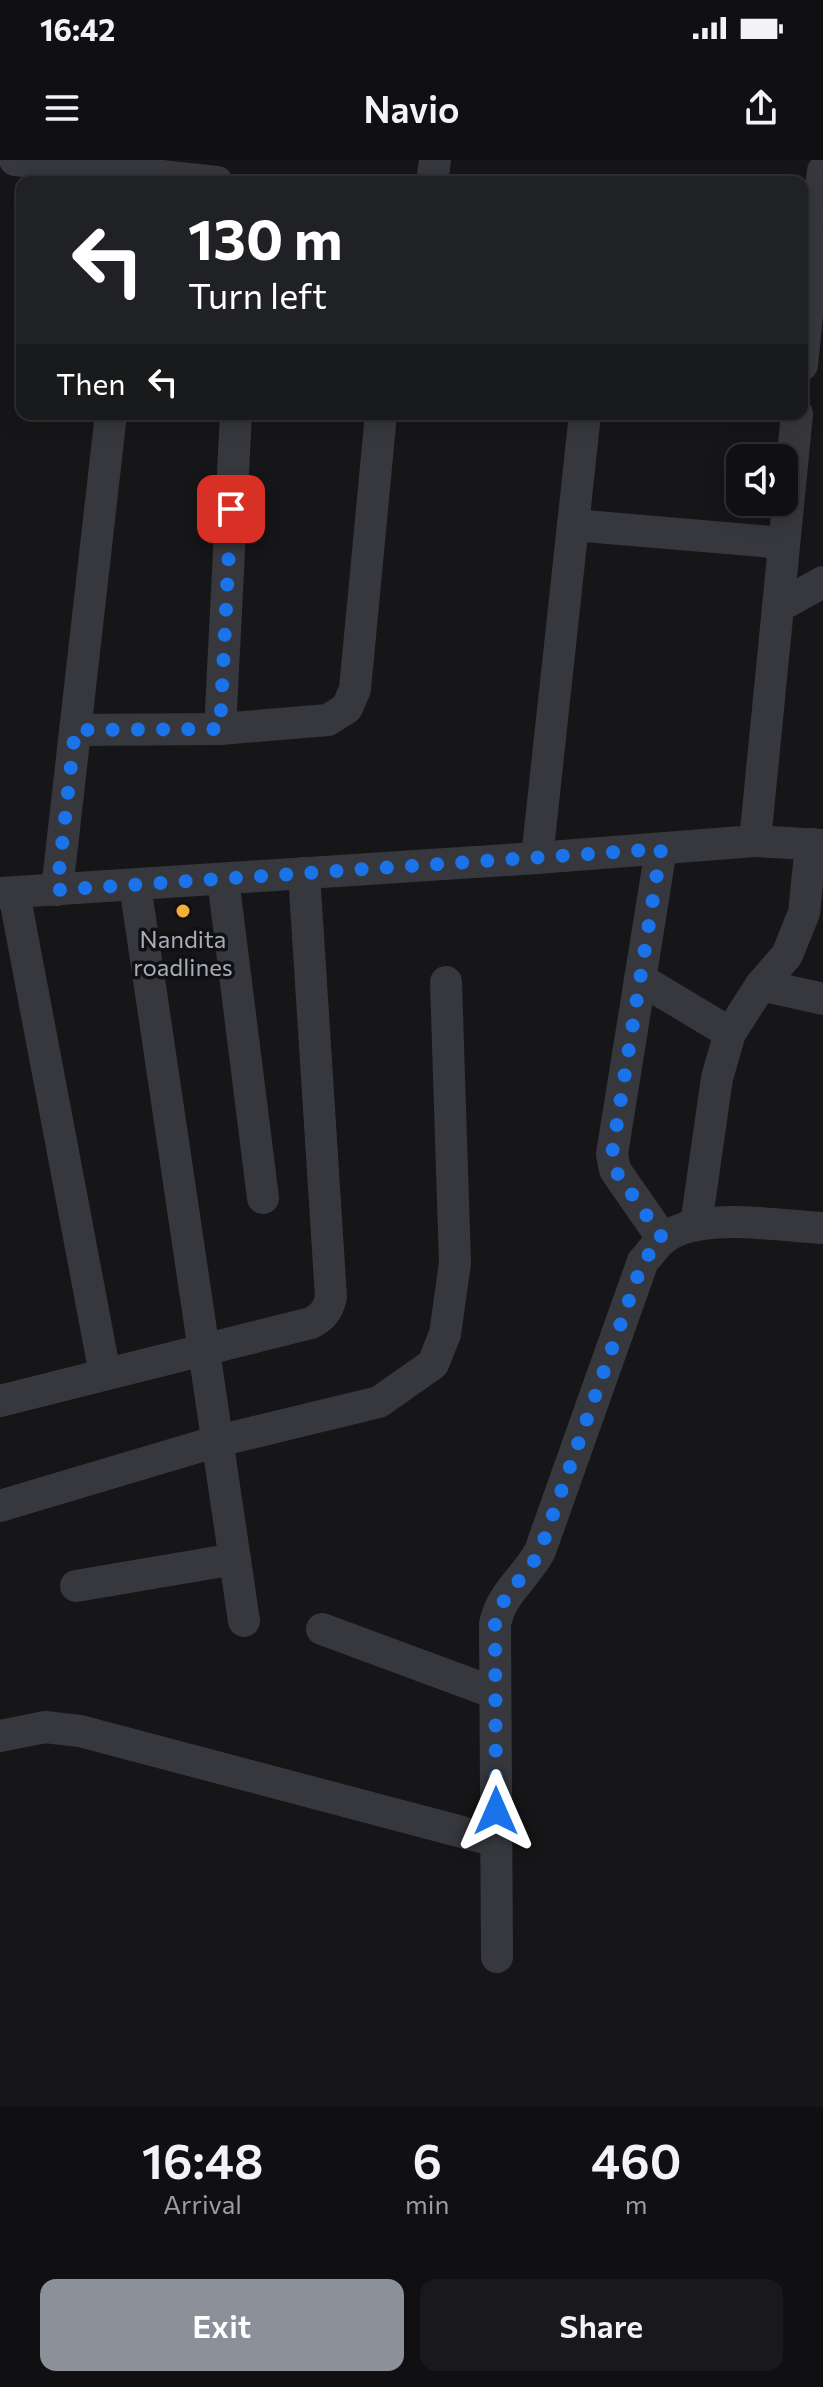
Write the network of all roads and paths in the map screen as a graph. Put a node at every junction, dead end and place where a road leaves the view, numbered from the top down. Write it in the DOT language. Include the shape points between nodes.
graph roads {
  1 [pos="15,160"];
  2 [pos="823,171"];
  3 [pos="124,176"];
  4 [pos="808,244"];
  5 [pos="110,420"];
  6 [pos="236,420"];
  7 [pos="380,420"];
  8 [pos="584,420"];
  9 [pos="796,420"];
  10 [pos="573,525"];
  11 [pos="784,543"];
  12 [pos="823,582"];
  13 [pos="778,607"];
  14 [pos="220,729"];
  15 [pos="75,730"];
  16 [pos="755,841"];
  17 [pos="817,845"];
  18 [pos="661,849"];
  19 [pos="537,858"];
  20 [pos="304,873"];
  21 [pos="223,879"];
  22 [pos="135,885"];
  23 [pos="57,890"];
  24 [pos="7,893"];
  25 [pos="640,979"];
  26 [pos="446,982"];
  27 [pos="761,985"];
  28 [pos="823,999"];
  29 [pos="730,1033"];
  30 [pos="263,1198"];
  31 [pos="696,1225"];
  32 [pos="823,1228"];
  33 [pos="663,1239"];
  34 [pos="204,1349"];
  35 [pos="105,1374"];
  36 [pos="0,1401"];
  37 [pos="218,1441"];
  38 [pos="0,1506"];
  39 [pos="235,1559"];
  40 [pos="76,1586"];
  41 [pos="244,1621"];
  42 [pos="322,1629"];
  43 [pos="495,1693"];
  44 [pos="0,1736"];
  45 [pos="496,1841"];
  46 [pos="497,1957"];
  1 -- 3 [label="street"];
  2 -- 4 [label="street"];
  5 -- 15 [label="street"];
  6 -- 14 [label="street"];
  7 -- 14 [label="street" via="355,689 347,708 328,720"];
  8 -- 10 [label="street"];
  9 -- 11 [label="street"];
  10 -- 11 [label="street"];
  10 -- 19 [label="street"];
  11 -- 13 [label="street"];
  12 -- 13 [label="street"];
  13 -- 16 [label="street"];
  14 -- 15 [label="street"];
  15 -- 23 [label="street"];
  16 -- 17 [label="street"];
  16 -- 18 [label="street"];
  17 -- 27 [label="street" via="804,913 787,955"];
  18 -- 19 [label="street"];
  18 -- 25 [label="street"];
  19 -- 20 [label="street"];
  20 -- 21 [label="street"];
  20 -- 34 [label="street" via="331,1297 328,1309 311,1323"];
  21 -- 22 [label="street"];
  21 -- 30 [label="street"];
  22 -- 23 [label="street"];
  22 -- 34 [label="street"];
  23 -- 24 [label="street"];
  24 -- 35 [label="street"];
  25 -- 29 [label="street"];
  25 -- 33 [label="street" via="612,1154 615,1170"];
  26 -- 37 [label="street" via="455,1263 445,1334 433,1364 379,1402"];
  27 -- 28 [label="street"];
  27 -- 29 [label="street"];
  29 -- 31 [label="street" via="717,1078"];
  31 -- 32 [label="street"];
  31 -- 33 [label="street"];
  33 -- 43 [label="street" via="643,1261 540,1551 498,1607"];
  34 -- 35 [label="street"];
  34 -- 37 [label="street"];
  35 -- 36 [label="street"];
  37 -- 38 [label="street"];
  37 -- 39 [label="street"];
  39 -- 40 [label="street"];
  39 -- 41 [label="street"];
  42 -- 43 [label="street"];
  43 -- 45 [label="street"];
  44 -- 45 [label="street" via="45,1727 80,1731"];
  45 -- 46 [label="street"];
}
